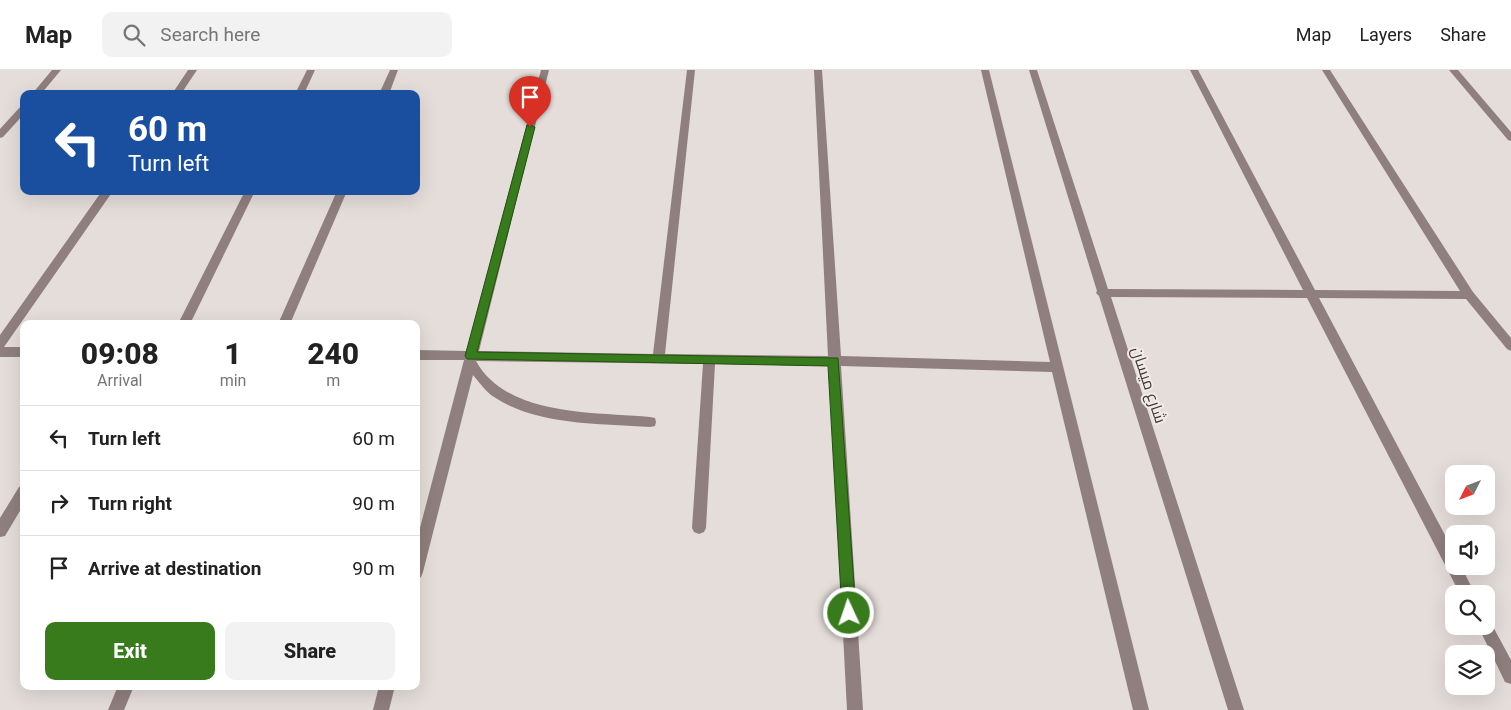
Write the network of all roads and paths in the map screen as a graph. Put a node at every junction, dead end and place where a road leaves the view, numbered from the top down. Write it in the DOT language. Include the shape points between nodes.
graph roads {
  1 [pos="57,70"];
  2 [pos="193,70"];
  3 [pos="310,70"];
  4 [pos="394,70"];
  5 [pos="545,70"];
  6 [pos="691,70"];
  7 [pos="818,70"];
  8 [pos="985,70"];
  9 [pos="1033,70"];
  10 [pos="1194,70"];
  11 [pos="1326,70"];
  12 [pos="1452,70"];
  13 [pos="40,90"];
  14 [pos="179,90"];
  15 [pos="301,90"];
  16 [pos="386,90"];
  17 [pos="20,112"];
  18 [pos="0,135"];
  19 [pos="1511,138"];
  20 [pos="105,195"];
  21 [pos="248,195"];
  22 [pos="340,195"];
  23 [pos="1102,293"];
  24 [pos="1312,294"];
  25 [pos="1469,295"];
  26 [pos="186,320"];
  27 [pos="286,320"];
  28 [pos="0,344"];
  29 [pos="1511,346"];
  30 [pos="0,352"];
  31 [pos="20,352"];
  32 [pos="420,356"];
  33 [pos="658,359"];
  34 [pos="470,360"];
  35 [pos="709,360"];
  36 [pos="834,361"];
  37 [pos="1058,367"];
  38 [pos="650,422"];
  39 [pos="20,498"];
  40 [pos="698,528"];
  41 [pos="0,531"];
  42 [pos="420,556"];
  43 [pos="1463,585"];
  44 [pos="1490,635"];
  45 [pos="1511,676"];
  46 [pos="124,690"];
  47 [pos="386,690"];
  48 [pos="116,710"];
  49 [pos="381,710"];
  50 [pos="855,710"];
  51 [pos="1141,710"];
  52 [pos="1236,710"];
  1 -- 13 [label="street"];
  2 -- 14 [label="street"];
  3 -- 15 [label="street"];
  4 -- 16 [label="street"];
  5 -- 34 [label="street"];
  6 -- 33 [label="street"];
  7 -- 36 [label="street"];
  8 -- 37 [label="street"];
  9 -- 23 [label="street, شارع ميسان"];
  10 -- 24 [label="street"];
  11 -- 25 [label="street"];
  12 -- 19 [label="street"];
  17 -- 18 [label="street"];
  20 -- 28 [label="street"];
  21 -- 26 [label="street"];
  22 -- 27 [label="street"];
  23 -- 24 [label="street"];
  23 -- 52 [label="street, شارع ميسان"];
  24 -- 25 [label="street"];
  24 -- 43 [label="street"];
  25 -- 29 [label="street"];
  30 -- 31 [label="street"];
  32 -- 34 [label="street"];
  33 -- 34 [label="street"];
  33 -- 35 [label="street"];
  34 -- 38 [label="street" via="497,393 524,405 554,414"];
  34 -- 42 [label="street"];
  35 -- 36 [label="street"];
  35 -- 40 [label="street"];
  36 -- 37 [label="street"];
  36 -- 50 [label="street"];
  37 -- 51 [label="street"];
  39 -- 41 [label="street"];
  44 -- 45 [label="street"];
  46 -- 48 [label="street"];
  47 -- 49 [label="street"];
}
